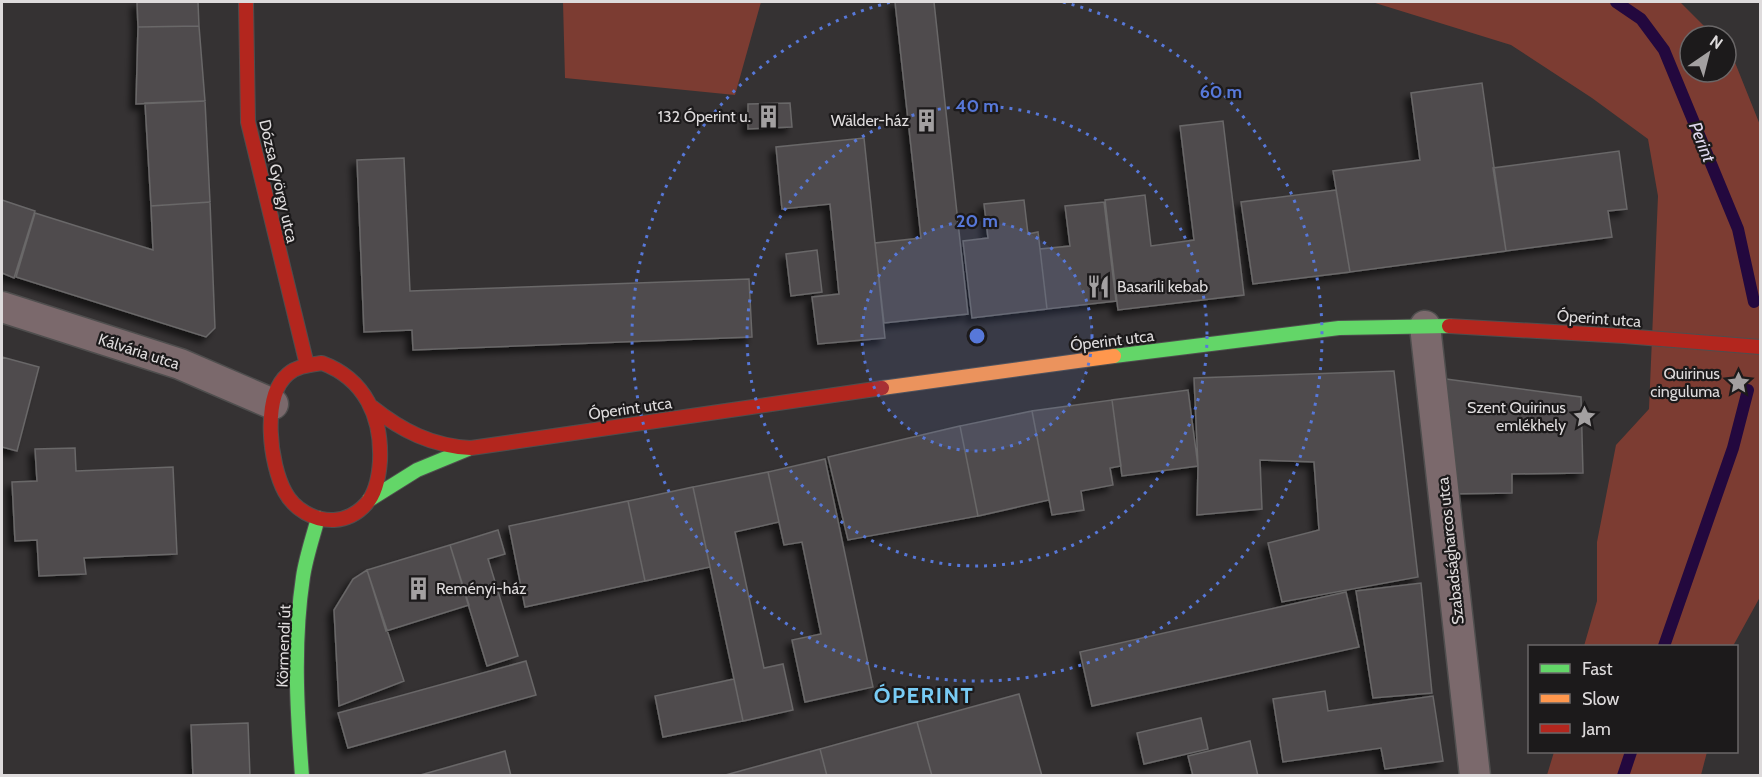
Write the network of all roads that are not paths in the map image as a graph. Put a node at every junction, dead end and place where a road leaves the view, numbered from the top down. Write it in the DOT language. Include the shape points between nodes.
graph roads {
  1 [pos="246,2"];
  2 [pos="2,307"];
  3 [pos="1425,326"];
  4 [pos="1761,348"];
  5 [pos="307,365"];
  6 [pos="273,404"];
  7 [pos="372,407"];
  8 [pos="471,448"];
  9 [pos="369,500"];
  10 [pos="318,518"];
  11 [pos="303,776"];
  12 [pos="1475,776"];
  1 -- 5 [label="street, Dózsa György utca" via="248,122"];
  2 -- 6 [label="street, Kálvária utca" via="180,364"];
  3 -- 4 [label="street, Óperint utca" via="1624,336"];
  3 -- 8 [label="street, Óperint utca" via="1339,328 1029,367"];
  3 -- 12 [label="street, Szabadságharcos utca"];
  5 -- 6 [label="street" via="285,377"];
  5 -- 7 [label="street" via="334,366 357,386"];
  6 -- 10 [label="street" via="274,457 285,492 306,513"];
  7 -- 8 [label="street, Óperint utca" via="417,438 449,447"];
  7 -- 9 [label="street" via="381,450 380,470"];
  8 -- 9 [label="street, Óperint utca" via="422,468"];
  9 -- 10 [label="street" via="349,517"];
  10 -- 11 [label="street, Körmendi út" via="303,576 299,619 298,711"];
}
